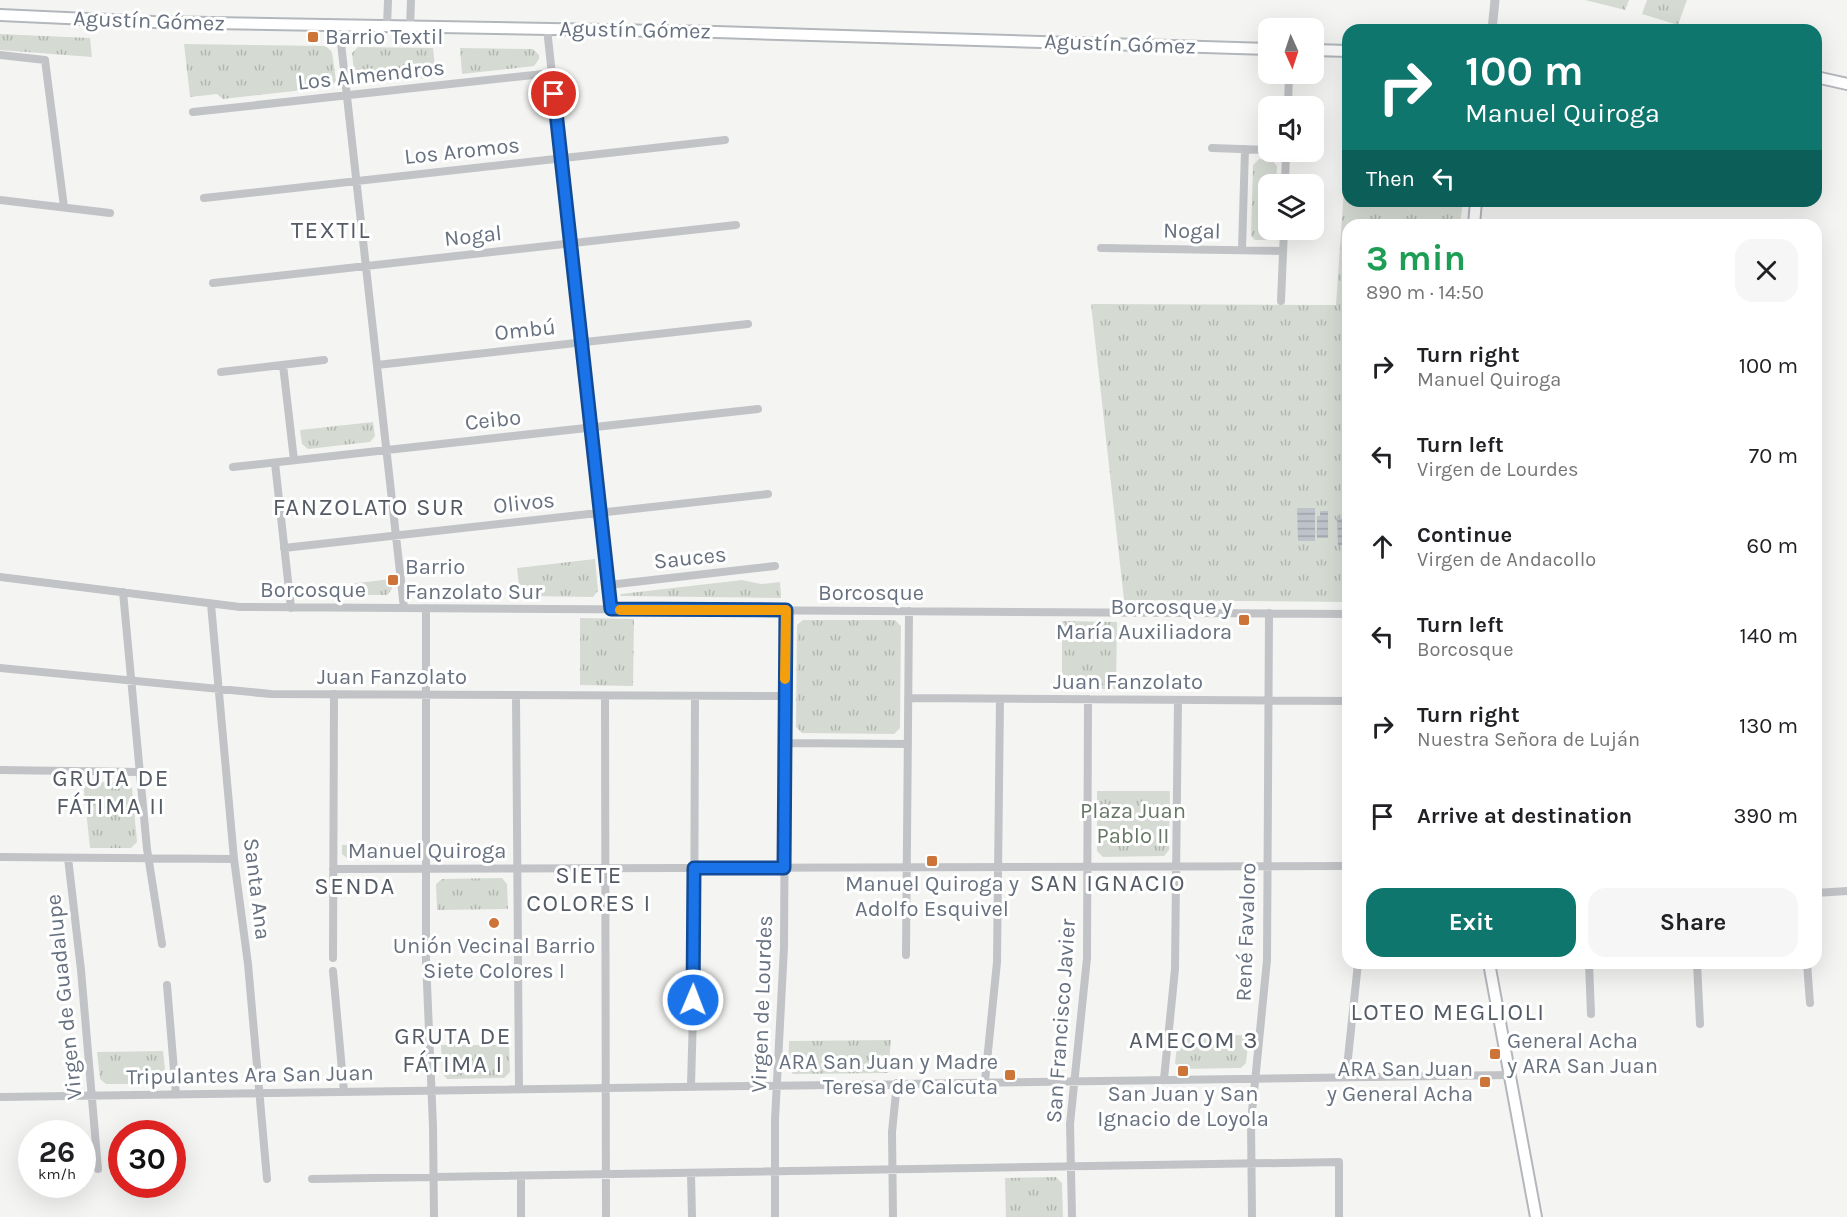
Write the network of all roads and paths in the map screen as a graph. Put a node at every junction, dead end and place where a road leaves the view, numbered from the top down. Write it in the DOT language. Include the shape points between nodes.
graph roads {
  1 [pos="388,0"];
  2 [pos="411,0"];
  3 [pos="1495,0"];
  4 [pos="0,15"];
  5 [pos="1493,24"];
  6 [pos="339,25"];
  7 [pos="387,26"];
  8 [pos="410,27"];
  9 [pos="547,29"];
  10 [pos="1258,49"];
  11 [pos="1324,50"];
  12 [pos="1342,51"];
  13 [pos="0,55"];
  14 [pos="552,73"];
  15 [pos="1822,78"];
  16 [pos="1847,84"];
  17 [pos="347,96"];
  18 [pos="194,112"];
  19 [pos="725,140"];
  20 [pos="1212,148"];
  21 [pos="1245,149"];
  22 [pos="1258,150"];
  23 [pos="561,158"];
  24 [pos="357,181"];
  25 [pos="204,198"];
  26 [pos="0,200"];
  27 [pos="64,207"];
  28 [pos="110,213"];
  29 [pos="736,225"];
  30 [pos="1284,240"];
  31 [pos="570,244"];
  32 [pos="1101,248"];
  33 [pos="1242,250"];
  34 [pos="1283,251"];
  35 [pos="366,266"];
  36 [pos="213,283"];
  37 [pos="1281,302"];
  38 [pos="748,324"];
  39 [pos="581,342"];
  40 [pos="324,360"];
  41 [pos="283,365"];
  42 [pos="377,365"];
  43 [pos="221,372"];
  44 [pos="758,409"];
  45 [pos="591,428"];
  46 [pos="386,450"];
  47 [pos="294,460"];
  48 [pos="274,463"];
  49 [pos="233,467"];
  50 [pos="768,494"];
  51 [pos="600,513"];
  52 [pos="396,536"];
  53 [pos="284,548"];
  54 [pos="775,566"];
  55 [pos="0,577"];
  56 [pos="608,585"];
  57 [pos="123,592"];
  58 [pos="211,604"];
  59 [pos="291,608"];
  60 [pos="404,608"];
  61 [pos="426,608"];
  62 [pos="611,609"];
  63 [pos="786,610"];
  64 [pos="909,611"];
  65 [pos="1269,613"];
  66 [pos="1342,614"];
  67 [pos="0,668"];
  68 [pos="131,681"];
  69 [pos="218,689"];
  70 [pos="334,694"];
  71 [pos="426,695"];
  72 [pos="516,695"];
  73 [pos="605,696"];
  74 [pos="694,696"];
  75 [pos="785,696"];
  76 [pos="908,698"];
  77 [pos="1000,699"];
  78 [pos="1088,699"];
  79 [pos="1178,700"];
  80 [pos="1268,700"];
  81 [pos="1342,701"];
  82 [pos="785,743"];
  83 [pos="908,744"];
  84 [pos="0,770"];
  85 [pos="140,772"];
  86 [pos="0,857"];
  87 [pos="68,858"];
  88 [pos="149,859"];
  89 [pos="234,859"];
  90 [pos="1267,866"];
  91 [pos="1342,866"];
  92 [pos="907,867"];
  93 [pos="998,867"];
  94 [pos="1087,867"];
  95 [pos="1176,867"];
  96 [pos="517,868"];
  97 [pos="606,868"];
  98 [pos="694,868"];
  99 [pos="784,868"];
  100 [pos="333,869"];
  101 [pos="426,869"];
  102 [pos="1847,891"];
  103 [pos="1822,893"];
  104 [pos="162,944"];
  105 [pos="906,955"];
  106 [pos="333,958"];
  107 [pos="1357,969"];
  108 [pos="1489,969"];
  109 [pos="1588,969"];
  110 [pos="1697,969"];
  111 [pos="1807,969"];
  112 [pos="333,971"];
  113 [pos="167,985"];
  114 [pos="1810,1004"];
  115 [pos="1591,1014"];
  116 [pos="1700,1024"];
  117 [pos="1508,1075"];
  118 [pos="1346,1077"];
  119 [pos="1255,1078"];
  120 [pos="1164,1079"];
  121 [pos="1075,1080"];
  122 [pos="986,1082"];
  123 [pos="897,1083"];
  124 [pos="776,1084"];
  125 [pos="691,1086"];
  126 [pos="605,1088"];
  127 [pos="519,1089"];
  128 [pos="432,1090"];
  129 [pos="344,1092"];
  130 [pos="259,1093"];
  131 [pos="176,1095"];
  132 [pos="92,1096"];
  133 [pos="0,1097"];
  134 [pos="1251,1163"];
  135 [pos="1071,1166"];
  136 [pos="98,1169"];
  137 [pos="892,1169"];
  138 [pos="775,1171"];
  139 [pos="691,1173"];
  140 [pos="605,1174"];
  141 [pos="521,1176"];
  142 [pos="434,1177"];
  143 [pos="267,1179"];
  144 [pos="312,1179"];
  145 [pos="434,1217"];
  146 [pos="521,1217"];
  147 [pos="606,1217"];
  148 [pos="692,1217"];
  149 [pos="775,1217"];
  150 [pos="893,1217"];
  151 [pos="1072,1217"];
  152 [pos="1252,1217"];
  153 [pos="1340,1217"];
  154 [pos="1536,1217"];
  1 -- 7 [label="street"];
  2 -- 8 [label="street"];
  3 -- 5 [label="street"];
  4 -- 6 [label="main road, Agustín Gómez"];
  6 -- 7 [label="main road, Agustín Gómez"];
  6 -- 17 [label="street"];
  7 -- 8 [label="main road, Agustín Gómez"];
  8 -- 9 [label="main road, Agustín Gómez"];
  9 -- 10 [label="main road, Agustín Gómez"];
  9 -- 14 [label="street"];
  11 -- 12 [label="main road"];
  13 -- 27 [label="street" via="45,60"];
  14 -- 17 [label="street, Los Almendros"];
  14 -- 23 [label="street"];
  15 -- 16 [label="main road"];
  17 -- 18 [label="street, Los Almendros"];
  17 -- 24 [label="street"];
  19 -- 23 [label="street, Los Aromos"];
  20 -- 21 [label="street"];
  21 -- 22 [label="street"];
  21 -- 33 [label="street"];
  23 -- 24 [label="street, Los Aromos"];
  23 -- 31 [label="street"];
  24 -- 25 [label="street, Los Aromos"];
  24 -- 35 [label="street"];
  26 -- 27 [label="street"];
  27 -- 28 [label="street"];
  29 -- 31 [label="street, Nogal"];
  30 -- 34 [label="street"];
  31 -- 35 [label="street, Nogal"];
  31 -- 39 [label="street"];
  32 -- 33 [label="street, Nogal"];
  33 -- 34 [label="street, Nogal"];
  34 -- 37 [label="street"];
  35 -- 36 [label="street, Nogal"];
  35 -- 42 [label="street"];
  38 -- 39 [label="street, Ombú"];
  39 -- 42 [label="street, Ombú"];
  39 -- 45 [label="street"];
  40 -- 41 [label="street"];
  41 -- 43 [label="street"];
  41 -- 47 [label="street"];
  42 -- 46 [label="street"];
  44 -- 45 [label="street, Ceibo"];
  45 -- 46 [label="street, Ceibo"];
  45 -- 51 [label="street"];
  46 -- 47 [label="street, Ceibo"];
  46 -- 52 [label="street"];
  47 -- 48 [label="street, Ceibo"];
  48 -- 49 [label="street, Ceibo"];
  48 -- 53 [label="street"];
  50 -- 51 [label="street, Olivos"];
  51 -- 52 [label="street, Olivos"];
  51 -- 56 [label="street"];
  52 -- 53 [label="street, Olivos"];
  52 -- 60 [label="street"];
  53 -- 59 [label="street"];
  54 -- 56 [label="street, Sauces"];
  55 -- 57 [label="street, Borcosque"];
  56 -- 62 [label="street"];
  57 -- 58 [label="street, Borcosque"];
  57 -- 68 [label="street"];
  58 -- 59 [label="street, Borcosque"];
  58 -- 69 [label="street, Santa Ana"];
  59 -- 60 [label="street, Borcosque"];
  60 -- 61 [label="street, Borcosque"];
  61 -- 62 [label="street, Borcosque"];
  61 -- 71 [label="street"];
  62 -- 63 [label="street, Borcosque"];
  63 -- 64 [label="street, Borcosque"];
  63 -- 75 [label="street, Virgen de Lourdes"];
  64 -- 65 [label="street, Borcosque"];
  64 -- 76 [label="street"];
  65 -- 66 [label="street, Borcosque"];
  65 -- 80 [label="street, René Favaloro"];
  67 -- 68 [label="street, Juan Fanzolato"];
  68 -- 69 [label="street, Juan Fanzolato"];
  68 -- 85 [label="street"];
  69 -- 70 [label="street, Juan Fanzolato"];
  69 -- 89 [label="street, Santa Ana"];
  70 -- 71 [label="street, Juan Fanzolato"];
  70 -- 100 [label="street"];
  71 -- 72 [label="street, Juan Fanzolato"];
  71 -- 101 [label="street"];
  72 -- 73 [label="street, Juan Fanzolato"];
  72 -- 96 [label="street"];
  73 -- 74 [label="street, Juan Fanzolato"];
  73 -- 97 [label="street"];
  74 -- 75 [label="street, Juan Fanzolato"];
  74 -- 98 [label="street"];
  75 -- 82 [label="street, Virgen de Lourdes"];
  76 -- 77 [label="street, Juan Fanzolato"];
  76 -- 83 [label="street"];
  77 -- 78 [label="street, Juan Fanzolato"];
  77 -- 93 [label="street"];
  78 -- 79 [label="street, Juan Fanzolato"];
  78 -- 94 [label="street, San Francisco Javier"];
  79 -- 80 [label="street, Juan Fanzolato"];
  79 -- 95 [label="street"];
  80 -- 81 [label="street, Juan Fanzolato"];
  80 -- 90 [label="street, René Favaloro"];
  82 -- 83 [label="street"];
  82 -- 99 [label="street, Virgen de Lourdes"];
  83 -- 92 [label="street"];
  84 -- 85 [label="street"];
  85 -- 88 [label="street"];
  86 -- 87 [label="street"];
  87 -- 88 [label="street"];
  87 -- 132 [label="street, Virgen de Guadalupe"];
  88 -- 89 [label="street"];
  88 -- 104 [label="street"];
  89 -- 130 [label="street, Santa Ana"];
  90 -- 91 [label="street, Manuel Quiroga"];
  90 -- 95 [label="street, Manuel Quiroga"];
  90 -- 119 [label="street, René Favaloro" via="1267,960"];
  92 -- 93 [label="street, Manuel Quiroga"];
  92 -- 99 [label="street, Manuel Quiroga"];
  92 -- 105 [label="street"];
  93 -- 94 [label="street, Manuel Quiroga"];
  93 -- 122 [label="street" via="998,962"];
  94 -- 95 [label="street, Manuel Quiroga"];
  94 -- 121 [label="street, San Francisco Javier" via="1087,958"];
  95 -- 120 [label="street" via="1175,969"];
  96 -- 97 [label="street, Manuel Quiroga"];
  96 -- 101 [label="street, Manuel Quiroga"];
  96 -- 127 [label="street"];
  97 -- 98 [label="street, Manuel Quiroga"];
  97 -- 126 [label="street"];
  98 -- 99 [label="street, Manuel Quiroga"];
  98 -- 125 [label="street"];
  99 -- 124 [label="street, Virgen de Lourdes"];
  100 -- 101 [label="street, Manuel Quiroga"];
  100 -- 106 [label="street"];
  101 -- 128 [label="street"];
  102 -- 103 [label="street"];
  107 -- 118 [label="street"];
  108 -- 117 [label="main road"];
  109 -- 115 [label="street"];
  110 -- 116 [label="street"];
  111 -- 114 [label="street"];
  112 -- 129 [label="street"];
  113 -- 131 [label="street"];
  117 -- 118 [label="street, Tripulantes Ara San Juan"];
  117 -- 154 [label="main road"];
  118 -- 119 [label="street, Tripulantes Ara San Juan"];
  119 -- 120 [label="street, Tripulantes Ara San Juan"];
  119 -- 134 [label="street, René Favaloro"];
  120 -- 121 [label="street, Tripulantes Ara San Juan"];
  121 -- 122 [label="street, Tripulantes Ara San Juan"];
  121 -- 135 [label="street, San Francisco Javier"];
  122 -- 123 [label="street, Tripulantes Ara San Juan"];
  123 -- 124 [label="street, Tripulantes Ara San Juan"];
  123 -- 137 [label="street"];
  124 -- 125 [label="street, Tripulantes Ara San Juan"];
  124 -- 138 [label="street, Virgen de Lourdes"];
  125 -- 126 [label="street, Tripulantes Ara San Juan"];
  126 -- 127 [label="street, Tripulantes Ara San Juan"];
  126 -- 140 [label="street"];
  127 -- 128 [label="street, Tripulantes Ara San Juan"];
  128 -- 129 [label="street, Tripulantes Ara San Juan"];
  128 -- 142 [label="street"];
  129 -- 130 [label="street, Tripulantes Ara San Juan"];
  130 -- 131 [label="street, Tripulantes Ara San Juan"];
  130 -- 143 [label="street, Santa Ana"];
  131 -- 132 [label="street, Tripulantes Ara San Juan"];
  132 -- 133 [label="street, Tripulantes Ara San Juan"];
  132 -- 136 [label="street, Virgen de Guadalupe"];
  134 -- 135 [label="street"];
  134 -- 152 [label="street, René Favaloro"];
  134 -- 153 [label="street" via="1339,1162"];
  135 -- 137 [label="street"];
  135 -- 151 [label="street, San Francisco Javier"];
  137 -- 138 [label="street"];
  137 -- 150 [label="street"];
  138 -- 139 [label="street"];
  138 -- 149 [label="street, Virgen de Lourdes"];
  139 -- 140 [label="street"];
  139 -- 148 [label="street"];
  140 -- 141 [label="street"];
  140 -- 147 [label="street"];
  141 -- 142 [label="street"];
  141 -- 146 [label="street"];
  142 -- 144 [label="street"];
  142 -- 145 [label="street"];
}
